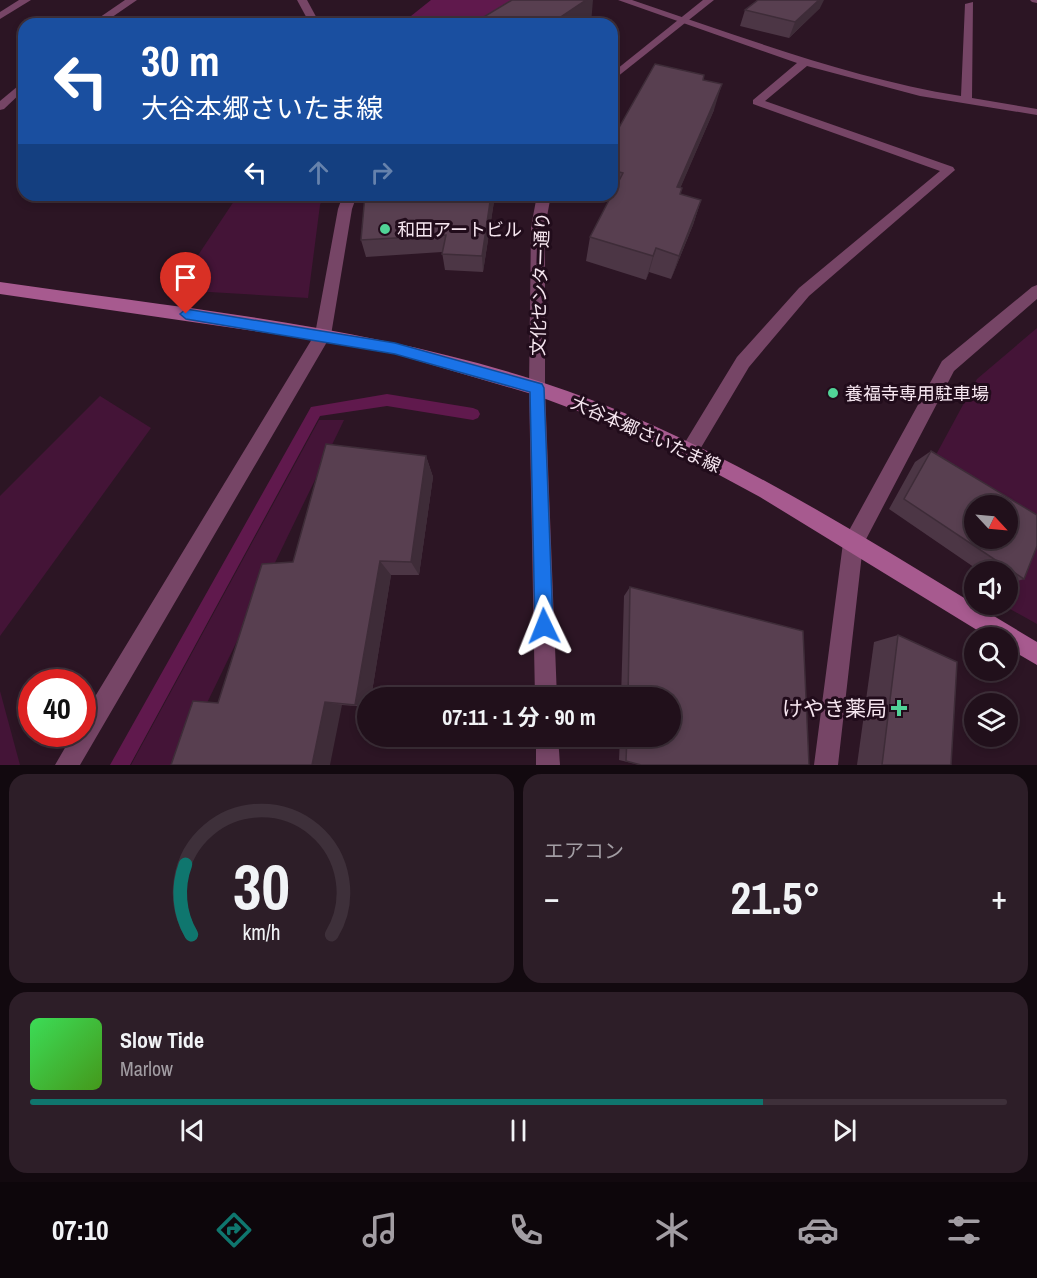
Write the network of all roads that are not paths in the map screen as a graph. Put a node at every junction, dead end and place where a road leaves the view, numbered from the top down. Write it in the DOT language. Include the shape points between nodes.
graph roads {
  1 [pos="26,0"];
  2 [pos="132,0"];
  3 [pos="302,0"];
  4 [pos="623,0"];
  5 [pos="709,0"];
  6 [pos="970,4"];
  7 [pos="0,16"];
  8 [pos="105,18"];
  9 [pos="312,18"];
  10 [pos="682,22"];
  11 [pos="805,62"];
  12 [pos="618,73"];
  13 [pos="18,90"];
  14 [pos="966,101"];
  15 [pos="0,107"];
  16 [pos="1037,112"];
  17 [pos="348,201"];
  18 [pos="543,201"];
  19 [pos="0,288"];
  20 [pos="1037,291"];
  21 [pos="323,335"];
  22 [pos="537,388"];
  23 [pos="690,450"];
  24 [pos="853,543"];
  25 [pos="1037,654"];
  26 [pos="546,687"];
  27 [pos="547,747"];
  28 [pos="67,765"];
  29 [pos="548,765"];
  30 [pos="826,765"];
  1 -- 7 [label="street"];
  2 -- 8 [label="street"];
  3 -- 9 [label="street"];
  4 -- 10 [label="street"];
  5 -- 10 [label="street"];
  6 -- 14 [label="street"];
  10 -- 11 [label="street"];
  10 -- 12 [label="street"];
  11 -- 14 [label="street" via="920,93"];
  11 -- 23 [label="street" via="757,102 949,170 804,292 743,362"];
  13 -- 15 [label="street"];
  14 -- 16 [label="street"];
  17 -- 21 [label="street"];
  18 -- 22 [label="street, 文化センター通り" via="538,227"];
  19 -- 21 [label="main road, 大谷本郷さいたま線"];
  20 -- 24 [label="street" via="948,366"];
  21 -- 22 [label="main road, 大谷本郷さいたま線" via="395,348"];
  21 -- 28 [label="street"];
  22 -- 23 [label="main road, 大谷本郷さいたま線"];
  22 -- 26 [label="street, 文化センター通り"];
  23 -- 24 [label="main road, 大谷本郷さいたま線"];
  24 -- 25 [label="main road, 大谷本郷さいたま線"];
  24 -- 30 [label="street"];
  27 -- 29 [label="street"];
}
